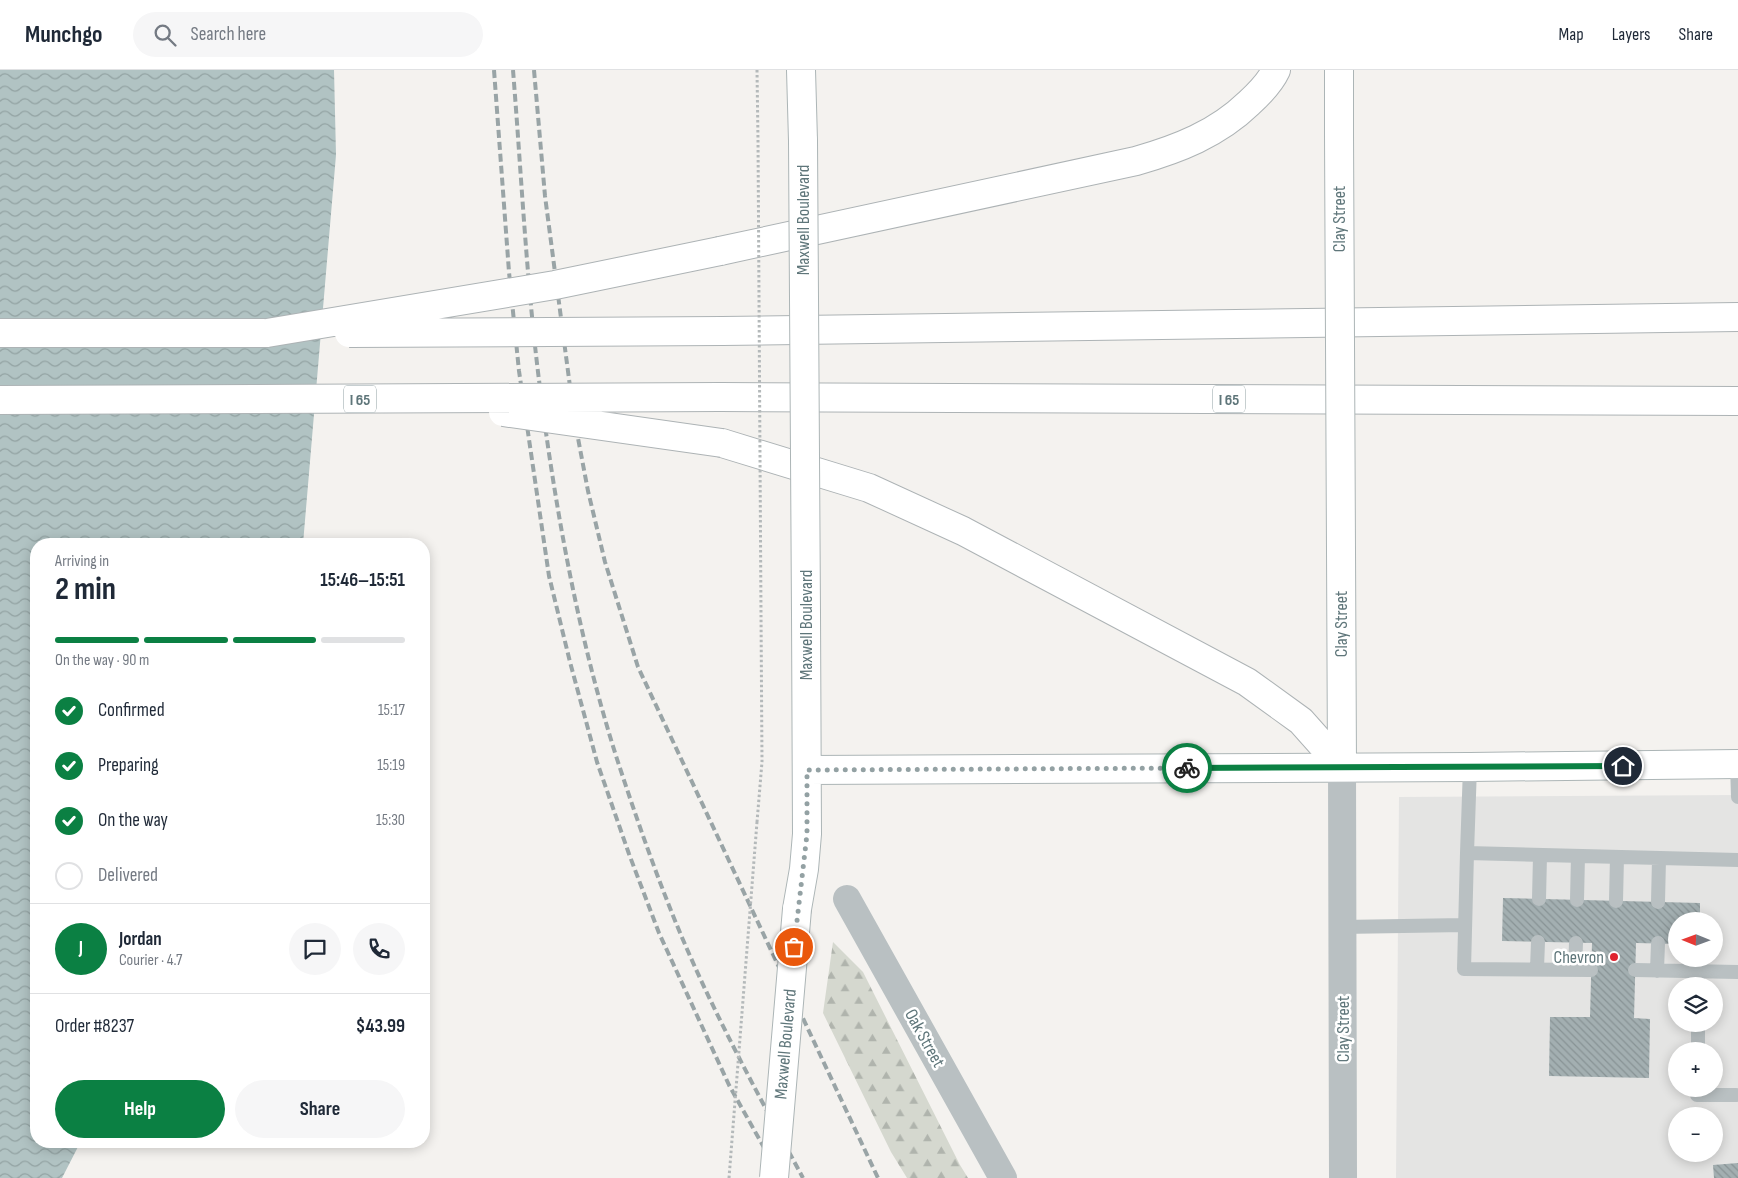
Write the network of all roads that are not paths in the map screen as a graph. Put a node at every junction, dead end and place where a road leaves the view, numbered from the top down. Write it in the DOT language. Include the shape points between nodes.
graph roads {
  1 [pos="802,70"];
  2 [pos="1276,70"];
  3 [pos="1339,70"];
  4 [pos="1738,317"];
  5 [pos="0,333"];
  6 [pos="267,333"];
  7 [pos="405,399"];
  8 [pos="0,400"];
  9 [pos="1738,401"];
  10 [pos="1737,764"];
  11 [pos="1342,767"];
  12 [pos="1470,767"];
  13 [pos="807,770"];
  14 [pos="1738,797"];
  15 [pos="1467,854"];
  16 [pos="1540,856"];
  17 [pos="1578,856"];
  18 [pos="1617,857"];
  19 [pos="1659,858"];
  20 [pos="1738,860"];
  21 [pos="847,899"];
  22 [pos="1539,899"];
  23 [pos="1577,900"];
  24 [pos="1616,901"];
  25 [pos="1658,902"];
  26 [pos="1464,925"];
  27 [pos="1342,927"];
  28 [pos="1538,942"];
  29 [pos="1576,943"];
  30 [pos="1658,943"];
  31 [pos="1537,968"];
  32 [pos="1575,969"];
  33 [pos="1591,970"];
  34 [pos="1635,970"];
  35 [pos="1657,971"];
  36 [pos="1698,972"];
  37 [pos="1738,972"];
  38 [pos="1698,977"];
  39 [pos="1723,1094"];
  40 [pos="1736,1095"];
  41 [pos="774,1178"];
  42 [pos="1003,1178"];
  43 [pos="1343,1178"];
  1 -- 13 [label="main road, Maxwell Boulevard, bridge"];
  2 -- 6 [label="main road, bridge" via="1262,91 1234,118 1200,139 1165,153 555,285"];
  3 -- 11 [label="main road, Clay Street, bridge"];
  4 -- 6 [label="main road, bridge" via="722,331"];
  5 -- 6 [label="main road"];
  7 -- 8 [label="main road, I 65, bridge"];
  7 -- 9 [label="main road, I 65, bridge"];
  7 -- 11 [label="main road, bridge" via="722,443 870,488 963,531 1247,682 1301,721"];
  10 -- 12 [label="main road"];
  10 -- 14 [label="lane"];
  11 -- 12 [label="main road"];
  11 -- 13 [label="main road"];
  11 -- 27 [label="street, Clay Street"];
  12 -- 15 [label="lane"];
  13 -- 41 [label="main road, Maxwell Boulevard, bridge" via="807,834 797,909"];
  15 -- 16 [label="lane"];
  15 -- 26 [label="lane"];
  16 -- 17 [label="lane"];
  16 -- 22 [label="lane"];
  17 -- 18 [label="lane"];
  17 -- 23 [label="lane"];
  18 -- 19 [label="lane"];
  18 -- 24 [label="lane"];
  19 -- 20 [label="lane"];
  19 -- 25 [label="lane"];
  21 -- 42 [label="street, Oak Street"];
  26 -- 27 [label="lane"];
  26 -- 31 [label="lane" via="1464,969"];
  27 -- 43 [label="street, Clay Street"];
  28 -- 31 [label="lane"];
  29 -- 32 [label="lane"];
  30 -- 35 [label="lane"];
  31 -- 32 [label="lane"];
  32 -- 33 [label="lane"];
  34 -- 35 [label="lane"];
  35 -- 36 [label="lane"];
  36 -- 37 [label="lane"];
  36 -- 38 [label="lane"];
  39 -- 40 [label="lane"];
}
